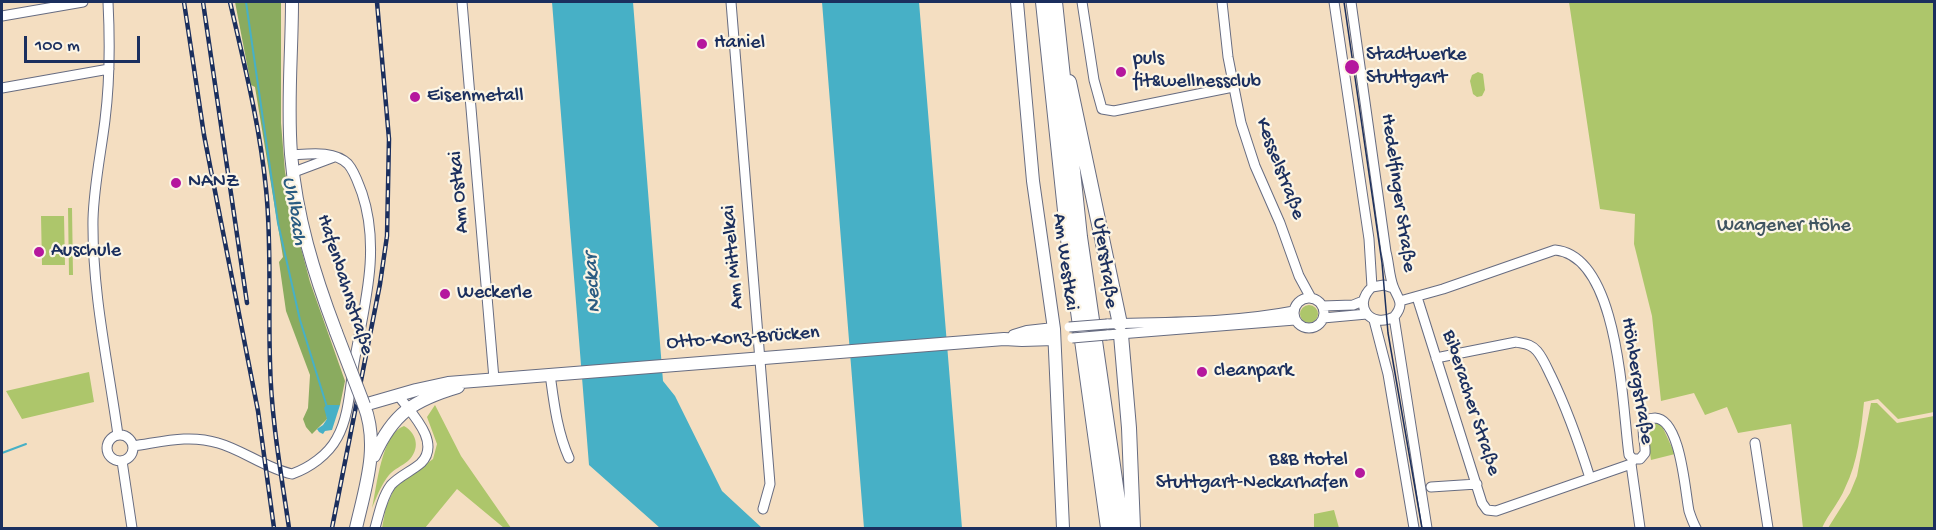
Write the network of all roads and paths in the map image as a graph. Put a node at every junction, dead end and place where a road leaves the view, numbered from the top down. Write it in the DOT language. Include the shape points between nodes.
graph roads {
  1 [pos="83,2"];
  2 [pos="108,2"];
  3 [pos="292,2"];
  4 [pos="462,2"];
  5 [pos="731,2"];
  6 [pos="1017,2"];
  7 [pos="1043,2"];
  8 [pos="1056,2"];
  9 [pos="1082,2"];
  10 [pos="1222,2"];
  11 [pos="1334,2"];
  12 [pos="1352,2"];
  13 [pos="2,16"];
  14 [pos="109,69"];
  15 [pos="1062,70"];
  16 [pos="1233,87"];
  17 [pos="2,88"];
  18 [pos="291,155"];
  19 [pos="334,157"];
  20 [pos="294,172"];
  21 [pos="1299,276"];
  22 [pos="1372,287"];
  23 [pos="1393,288"];
  24 [pos="1417,297"];
  25 [pos="1311,298"];
  26 [pos="1300,301"];
  27 [pos="1363,301"];
  28 [pos="1400,301"];
  29 [pos="1322,306"];
  30 [pos="1294,315"];
  31 [pos="1394,316"];
  32 [pos="1370,317"];
  33 [pos="1323,318"];
  34 [pos="1114,329"];
  35 [pos="1054,334"];
  36 [pos="760,358"];
  37 [pos="1436,358"];
  38 [pos="550,374"];
  39 [pos="490,379"];
  40 [pos="443,388"];
  41 [pos="398,395"];
  42 [pos="408,408"];
  43 [pos="366,410"];
  44 [pos="397,417"];
  45 [pos="118,435"];
  46 [pos="1755,443"];
  47 [pos="133,446"];
  48 [pos="569,458"];
  49 [pos="122,461"];
  50 [pos="371,462"];
  51 [pos="1632,462"];
  52 [pos="1590,478"];
  53 [pos="1477,484"];
  54 [pos="1431,487"];
  55 [pos="763,509"];
  56 [pos="132,528"];
  57 [pos="356,528"];
  58 [pos="375,528"];
  59 [pos="1063,528"];
  60 [pos="1108,528"];
  61 [pos="1122,528"];
  62 [pos="1133,528"];
  63 [pos="1414,528"];
  64 [pos="1427,528"];
  65 [pos="1640,528"];
  66 [pos="1695,528"];
  67 [pos="1768,528"];
  1 -- 13 [label="street"];
  2 -- 14 [label="street"];
  3 -- 18 [label="main road, Hafenbahnstraße"];
  4 -- 39 [label="street, Am Ostkai"];
  5 -- 36 [label="street, Am Mittelkai"];
  6 -- 35 [label="main road, Am Westkai" via="1033,181"];
  7 -- 60 [label="highway, Uferstraße" via="1068,239"];
  8 -- 15 [label="highway, Uferstraße"];
  9 -- 16 [label="street" via="1102,109 1114,111"];
  10 -- 16 [label="street, Kesselstraße"];
  11 -- 22 [label="street, Hedelfinger Straße" via="1369,239"];
  12 -- 23 [label="street, Hedelfinger Straße"];
  14 -- 17 [label="street"];
  14 -- 45 [label="street" via="93,217 94,260"];
  15 -- 34 [label="highway" via="1071,85"];
  15 -- 61 [label="highway, Uferstraße" via="1080,237"];
  16 -- 21 [label="street, Kesselstraße" via="1255,166"];
  18 -- 19 [label="street" via="322,153"];
  18 -- 20 [label="main road, Hafenbahnstraße"];
  19 -- 20 [label="street"];
  19 -- 47 [label="street, Hafenbahnstraße" via="349,165 357,180 369,220 372,256 345,416 330,449 292,474 203,440 167,440"];
  20 -- 43 [label="main road, Hafenbahnstraße, bridge" via="307,246"];
  21 -- 25 [label="street, Kesselstraße"];
  21 -- 26 [label="street, Kesselstraße"];
  22 -- 23 [label="street"];
  22 -- 27 [label="street, Hedelfinger Straße"];
  23 -- 28 [label="street, Hedelfinger Straße"];
  24 -- 28 [label="street"];
  24 -- 37 [label="street, Biberacher Straße"];
  24 -- 51 [label="street, Höhbergstraße" via="1555,250 1565,251 1580,262 1605,301"];
  25 -- 26 [label="street"];
  25 -- 29 [label="street"];
  26 -- 30 [label="street"];
  27 -- 29 [label="street"];
  27 -- 32 [label="street"];
  28 -- 31 [label="street, Hedelfinger Straße"];
  29 -- 33 [label="street"];
  30 -- 33 [label="street, Otto-Konz-Brücken" via="1300,326 1311,328"];
  30 -- 34 [label="street, Otto-Konz-Brücken"];
  31 -- 32 [label="street, Otto-Konz-Brücken" via="1387,320"];
  31 -- 64 [label="street"];
  32 -- 33 [label="street, Otto-Konz-Brücken"];
  32 -- 63 [label="street" via="1388,374"];
  34 -- 35 [label="street, Otto-Konz-Brücken, bridge"];
  34 -- 62 [label="highway" via="1129,428"];
  35 -- 36 [label="main road, Otto-Konz-Brücken" via="1022,340"];
  35 -- 59 [label="main road, Am Westkai"];
  36 -- 38 [label="main road, Otto-Konz-Brücken"];
  36 -- 55 [label="street, Am Mittelkai" via="770,484"];
  37 -- 52 [label="street" via="1516,342 1529,344 1543,360 1559,392"];
  37 -- 53 [label="street, Biberacher Straße"];
  38 -- 39 [label="main road, Otto-Konz-Brücken"];
  38 -- 48 [label="street" via="557,425"];
  39 -- 40 [label="main road, Otto-Konz-Brücken"];
  40 -- 41 [label="main road, Otto-Konz-Brücken"];
  40 -- 42 [label="main road, Otto-Konz-Brücken"];
  41 -- 42 [label="street"];
  41 -- 43 [label="main road, Otto-Konz-Brücken"];
  42 -- 44 [label="main road, Otto-Konz-Brücken"];
  42 -- 58 [label="street" via="428,444 425,458 391,486"];
  43 -- 44 [label="main road"];
  43 -- 50 [label="main road, Hafenbahnstraße"];
  44 -- 50 [label="main road, Otto-Konz-Brücken"];
  45 -- 47 [label="street" via="127,437"];
  45 -- 49 [label="street" via="110,441 108,450 112,458"];
  46 -- 67 [label="street"];
  47 -- 49 [label="street" via="131,456"];
  49 -- 56 [label="street"];
  50 -- 57 [label="main road"];
  51 -- 52 [label="street"];
  51 -- 65 [label="street, Höhbergstraße"];
  51 -- 66 [label="street" via="1644,453 1645,423 1652,418 1665,421 1680,453"];
  52 -- 53 [label="street, Biberacher Straße" via="1496,512 1487,510 1482,503"];
  53 -- 54 [label="street"];
}
